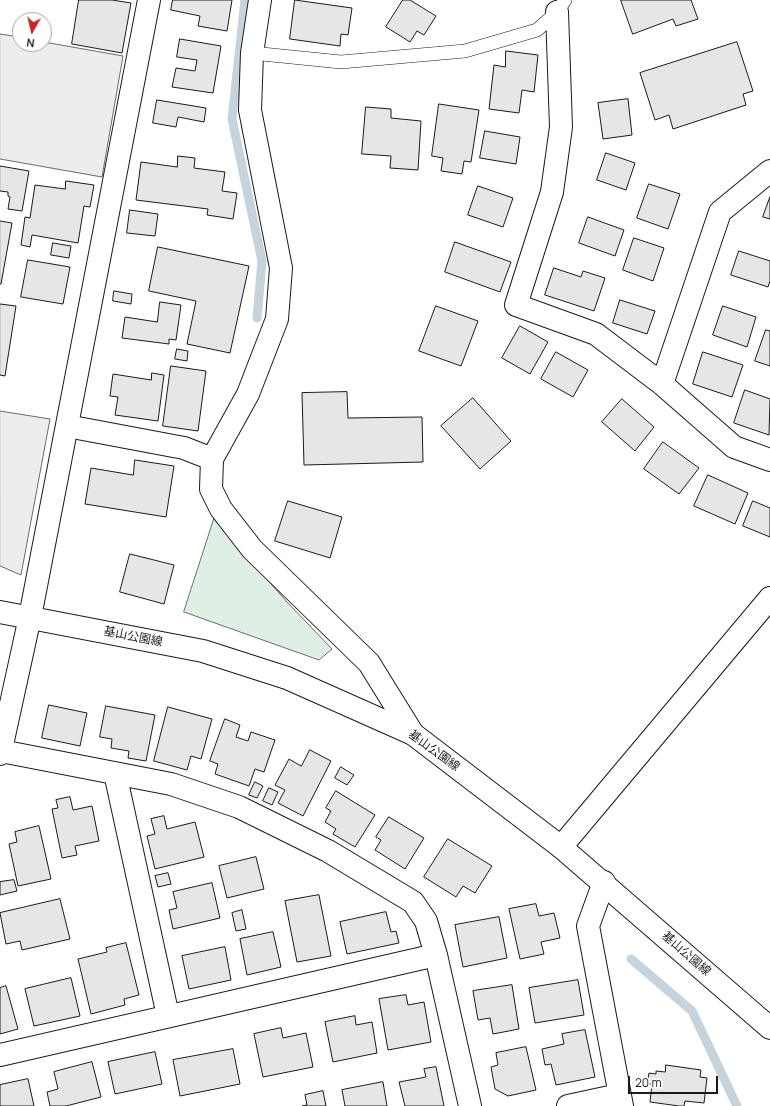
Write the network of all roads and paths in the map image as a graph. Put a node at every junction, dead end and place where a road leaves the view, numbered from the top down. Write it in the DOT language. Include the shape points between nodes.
graph roads {
  1 [pos="149,0"];
  2 [pos="260,0"];
  3 [pos="561,6"];
  4 [pos="252,53"];
  5 [pos="770,171"];
  6 [pos="662,384"];
  7 [pos="66,426"];
  8 [pos="212,459"];
  9 [pos="770,460"];
  10 [pos="770,598"];
  11 [pos="0,612"];
  12 [pos="30,617"];
  13 [pos="413,734"];
  14 [pos="0,752"];
  15 [pos="115,773"];
  16 [pos="561,847"];
  17 [pos="604,882"];
  18 [pos="436,955"];
  19 [pos="168,1016"];
  20 [pos="770,1028"];
  21 [pos="0,1055"];
  22 [pos="620,1100"];
  23 [pos="470,1106"];
  24 [pos="568,1106"];
  1 -- 7 [label="street"];
  2 -- 4 [label="street"];
  3 -- 4 [label="lane" via="537,30 465,51 341,62"];
  3 -- 6 [label="street" via="561,127 552,192 516,305 596,334"];
  4 -- 8 [label="street" via="250,110 281,268 277,319 248,394"];
  5 -- 6 [label="street" via="720,212"];
  6 -- 9 [label="street" via="734,447"];
  7 -- 8 [label="street" via="184,448"];
  7 -- 12 [label="street"];
  8 -- 13 [label="street" via="211,489 221,509 252,550 369,663"];
  10 -- 16 [label="street"];
  11 -- 12 [label="street, 基山公園線"];
  12 -- 13 [label="street, 基山公園線" via="203,651 286,678"];
  12 -- 14 [label="street"];
  13 -- 16 [label="street, 基山公園線"];
  14 -- 15 [label="street"];
  15 -- 18 [label="street" via="171,784 239,807 328,851 413,902 426,921"];
  15 -- 19 [label="street"];
  16 -- 17 [label="street, 基山公園線"];
  17 -- 20 [label="street, 基山公園線"];
  17 -- 22 [label="street" via="588,926"];
  18 -- 19 [label="street"];
  18 -- 23 [label="street"];
  19 -- 21 [label="street"];
  22 -- 24 [label="street"];
}
